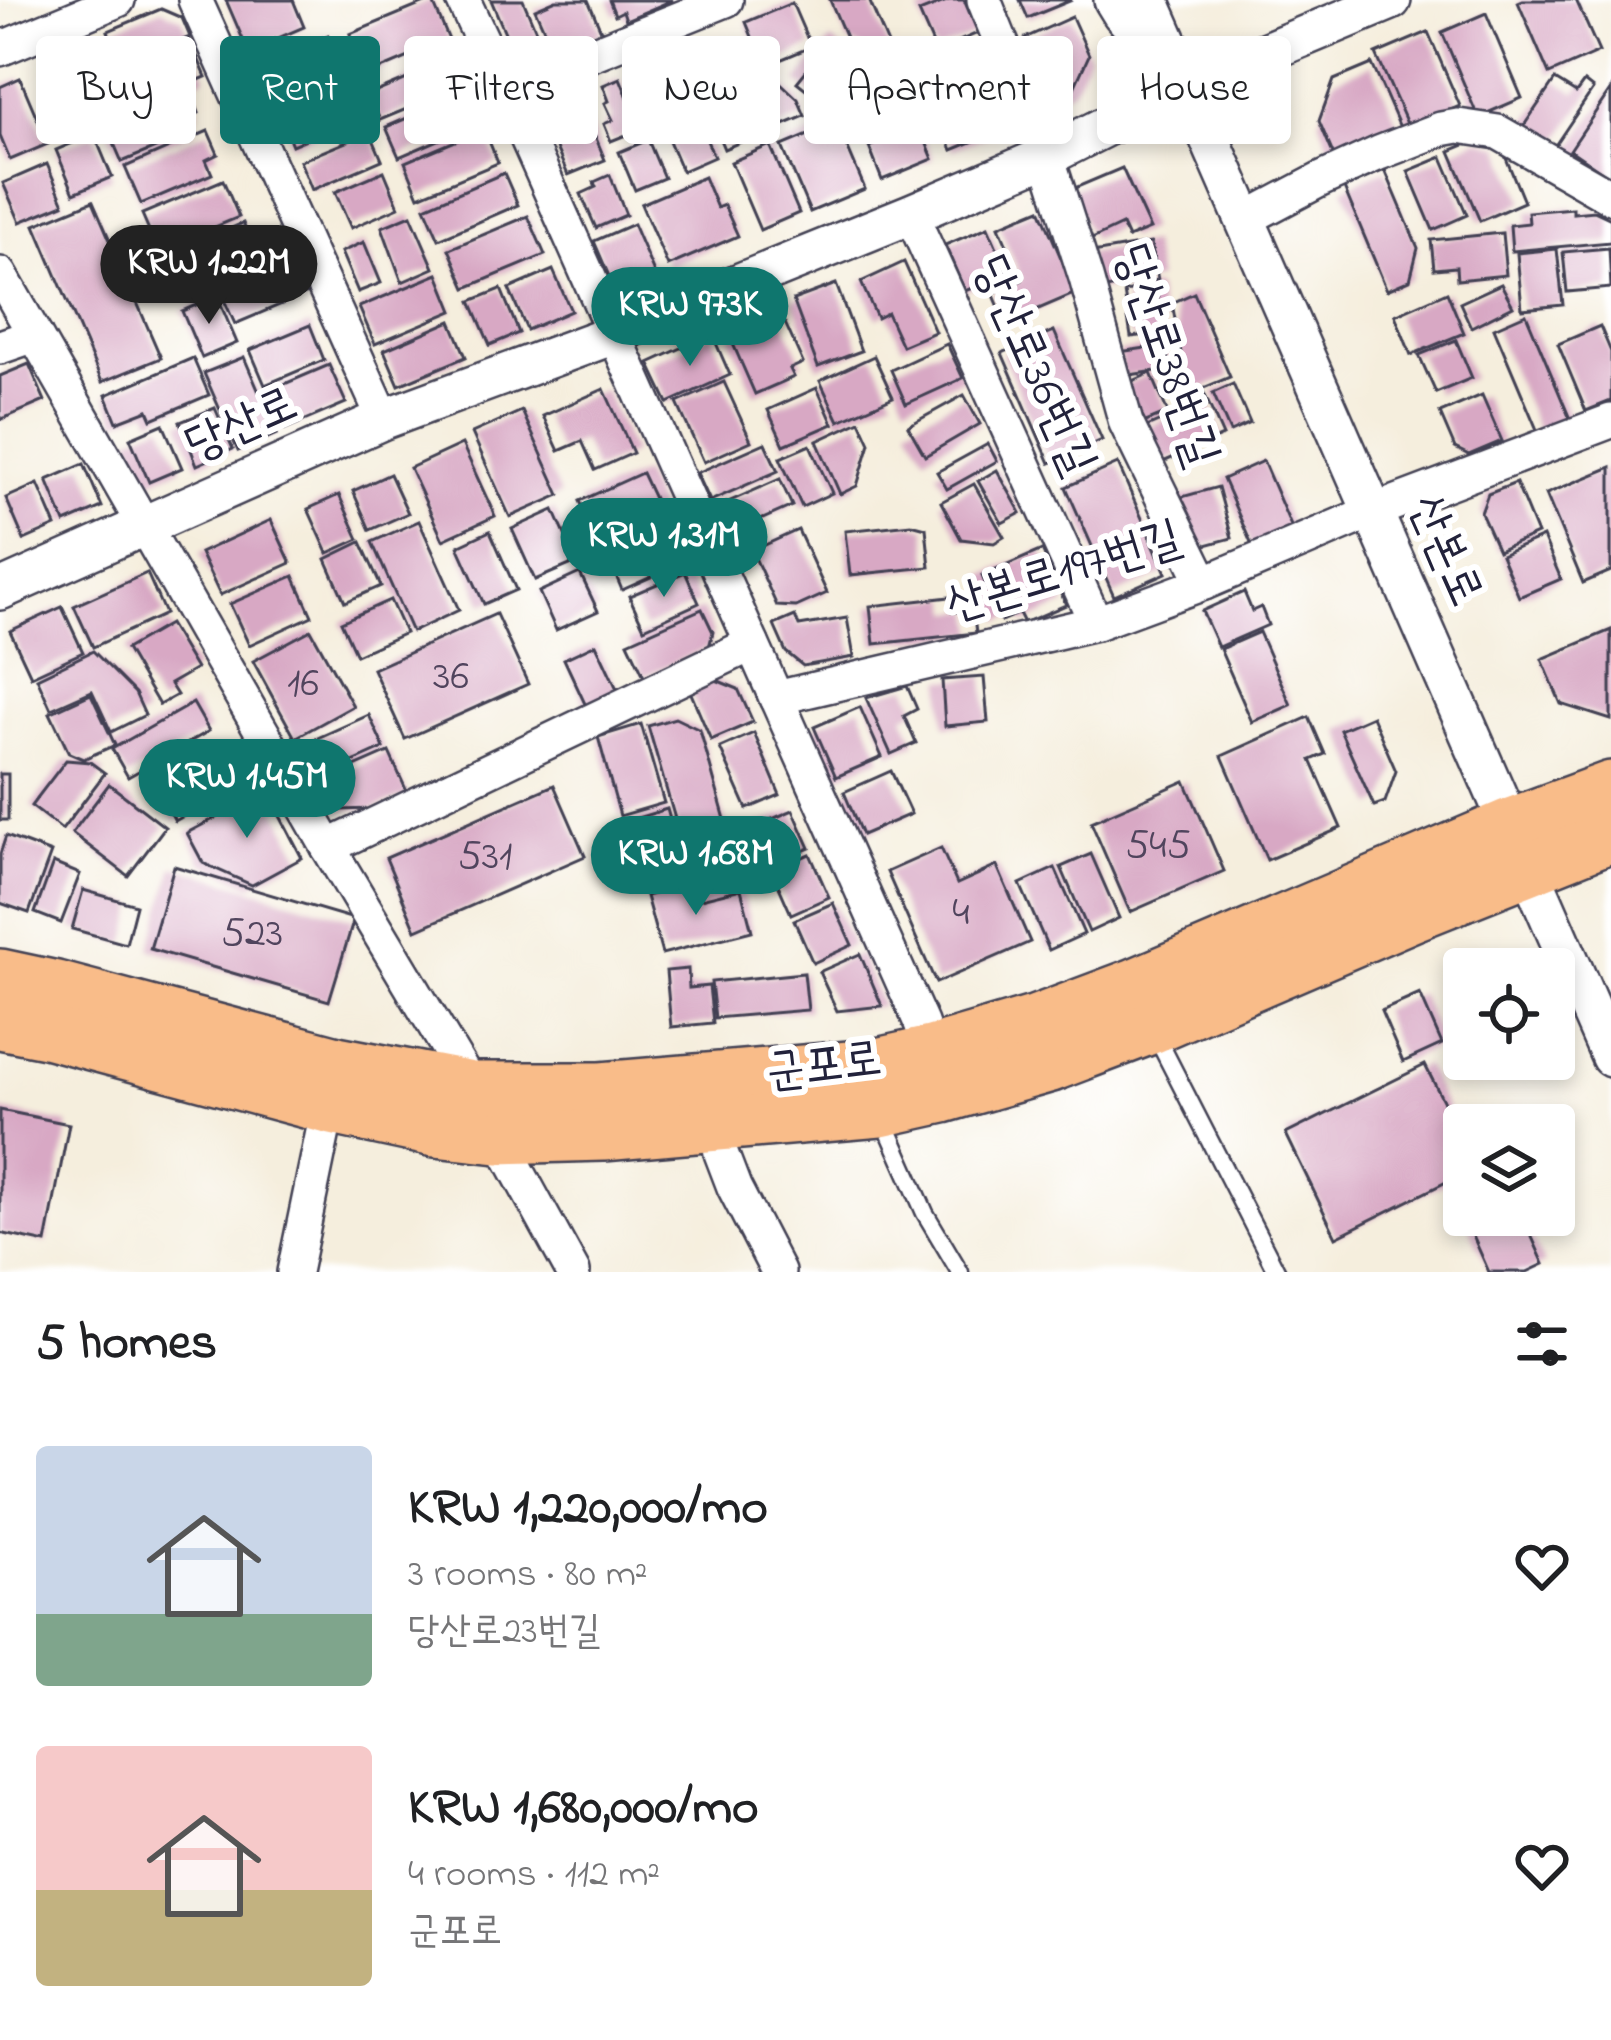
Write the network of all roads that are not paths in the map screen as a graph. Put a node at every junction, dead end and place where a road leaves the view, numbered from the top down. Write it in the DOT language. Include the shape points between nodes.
graph roads {
  1 [pos="118,0"];
  2 [pos="194,0"];
  3 [pos="463,0"];
  4 [pos="726,0"];
  5 [pos="984,0"];
  6 [pos="1114,0"];
  7 [pos="1148,0"];
  8 [pos="1172,0"];
  9 [pos="1391,0"];
  10 [pos="480,36"];
  11 [pos="1142,36"];
  12 [pos="1163,36"];
  13 [pos="1177,36"];
  14 [pos="1291,42"];
  15 [pos="0,50"];
  16 [pos="598,52"];
  17 [pos="1097,131"];
  18 [pos="530,144"];
  19 [pos="1211,144"];
  20 [pos="1047,156"];
  21 [pos="1611,196"];
  22 [pos="911,214"];
  23 [pos="1244,220"];
  24 [pos="0,274"];
  25 [pos="34,334"];
  26 [pos="614,334"];
  27 [pos="0,347"];
  28 [pos="385,419"];
  29 [pos="1611,421"];
  30 [pos="1371,512"];
  31 [pos="144,525"];
  32 [pos="1204,583"];
  33 [pos="0,590"];
  34 [pos="1096,623"];
  35 [pos="752,644"];
  36 [pos="776,698"];
  37 [pos="1611,787"];
  38 [pos="1611,836"];
  39 [pos="1517,846"];
  40 [pos="328,847"];
  41 [pos="0,975"];
  42 [pos="0,1023"];
  43 [pos="1151,1028"];
  44 [pos="931,1052"];
  45 [pos="1611,1057"];
  46 [pos="333,1085"];
  47 [pos="472,1088"];
  48 [pos="713,1103"];
  49 [pos="880,1112"];
  50 [pos="498,1138"];
  51 [pos="294,1272"];
  52 [pos="573,1272"];
  53 [pos="778,1272"];
  54 [pos="961,1272"];
  55 [pos="1277,1272"];
  1 -- 15 [label="street"];
  2 -- 28 [label="street"];
  3 -- 10 [label="street"];
  4 -- 16 [label="street"];
  5 -- 20 [label="street, 당산로38번길"];
  6 -- 11 [label="street, 산본로"];
  7 -- 12 [label="street, 산본로"];
  8 -- 13 [label="street, 산본로"];
  9 -- 14 [label="street, 당산로"];
  17 -- 20 [label="street, 당산로"];
  18 -- 26 [label="street"];
  19 -- 23 [label="street, 산본로"];
  20 -- 22 [label="street, 당산로"];
  20 -- 32 [label="street, 당산로38번길" via="1126,422"];
  21 -- 23 [label="street" via="1498,132 1458,126 1378,154"];
  22 -- 26 [label="street, 당산로"];
  22 -- 34 [label="street, 당산로36번길"];
  23 -- 30 [label="street, 산본로"];
  24 -- 25 [label="street"];
  25 -- 27 [label="street"];
  25 -- 31 [label="street"];
  26 -- 28 [label="street, 당산로"];
  26 -- 35 [label="street"];
  28 -- 31 [label="street, 당산로"];
  29 -- 30 [label="street, 산본로197번길"];
  30 -- 32 [label="street, 산본로197번길"];
  30 -- 39 [label="street, 산본로"];
  31 -- 33 [label="street, 당산로"];
  31 -- 40 [label="street"];
  32 -- 34 [label="street, 산본로197번길"];
  34 -- 36 [label="street, 산본로197번길"];
  35 -- 36 [label="street"];
  35 -- 40 [label="street"];
  36 -- 44 [label="street"];
  37 -- 39 [label="main road, 군포로"];
  38 -- 39 [label="main road, 군포로"];
  39 -- 43 [label="main road, 군포로"];
  39 -- 44 [label="main road, 군포로"];
  39 -- 45 [label="street, 산본로"];
  40 -- 47 [label="street"];
  41 -- 46 [label="main road, 군포로" via="56,987"];
  42 -- 46 [label="main road, 군포로"];
  43 -- 49 [label="main road, 군포로" via="1052,1066"];
  43 -- 55 [label="lane"];
  44 -- 48 [label="main road, 군포로"];
  46 -- 47 [label="main road, 군포로"];
  46 -- 50 [label="main road, 군포로" via="435,1131"];
  46 -- 51 [label="street"];
  47 -- 48 [label="main road, 군포로" via="601,1088"];
  47 -- 50 [label="street"];
  48 -- 49 [label="main road, 군포로"];
  48 -- 50 [label="main road, 군포로" via="603,1135"];
  48 -- 53 [label="street" via="734,1187"];
  49 -- 54 [label="lane"];
  50 -- 52 [label="street"];
}
